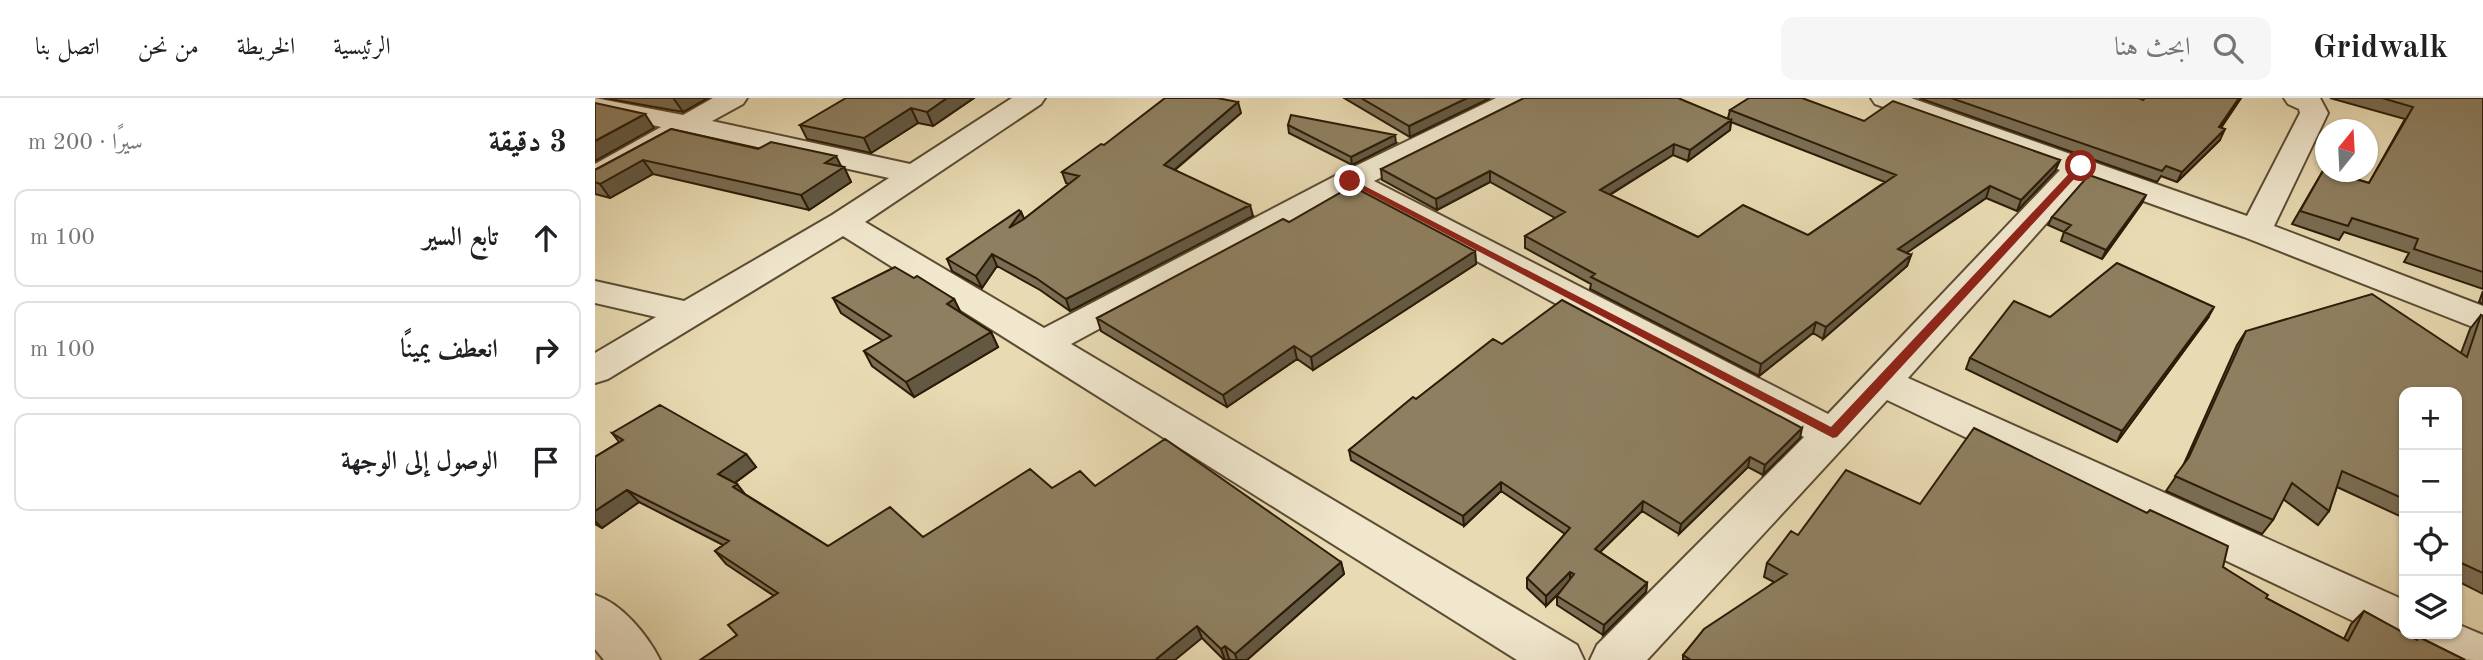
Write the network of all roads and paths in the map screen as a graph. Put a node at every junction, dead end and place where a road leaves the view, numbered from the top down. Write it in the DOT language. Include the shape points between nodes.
graph roads {
  1 [pos="733,98"];
  2 [pos="1031,98"];
  3 [pos="1518,98"];
  4 [pos="1885,98"];
  5 [pos="2298,98"];
  6 [pos="595,104"];
  7 [pos="686,124"];
  8 [pos="2081,166"];
  9 [pos="917,174"];
  10 [pos="595,176"];
  11 [pos="1350,181"];
  12 [pos="843,222"];
  13 [pos="2256,230"];
  14 [pos="595,292"];
  15 [pos="691,314"];
  16 [pos="2483,319"];
  17 [pos="1044,343"];
  18 [pos="595,370"];
  19 [pos="1882,382"];
  20 [pos="1833,433"];
  21 [pos="595,615"];
  22 [pos="2399,620"];
  23 [pos="2440,639"];
  24 [pos="2483,659"];
  25 [pos="635,660"];
  26 [pos="1559,660"];
  27 [pos="1615,660"];
  1 -- 7 [label="street"];
  2 -- 9 [label="street"];
  3 -- 11 [label="street"];
  4 -- 8 [label="street"];
  5 -- 13 [label="street" via="2311,104 2314,113"];
  6 -- 7 [label="street"];
  7 -- 9 [label="street"];
  7 -- 10 [label="street"];
  8 -- 13 [label="street"];
  8 -- 19 [label="street"];
  9 -- 12 [label="street"];
  11 -- 17 [label="street"];
  11 -- 20 [label="street"];
  12 -- 15 [label="street"];
  12 -- 17 [label="street"];
  13 -- 16 [label="street"];
  14 -- 15 [label="street"];
  15 -- 18 [label="street"];
  17 -- 26 [label="street"];
  19 -- 20 [label="street"];
  19 -- 22 [label="street"];
  20 -- 27 [label="street"];
  21 -- 25 [label="street"];
  23 -- 24 [label="street"];
}
